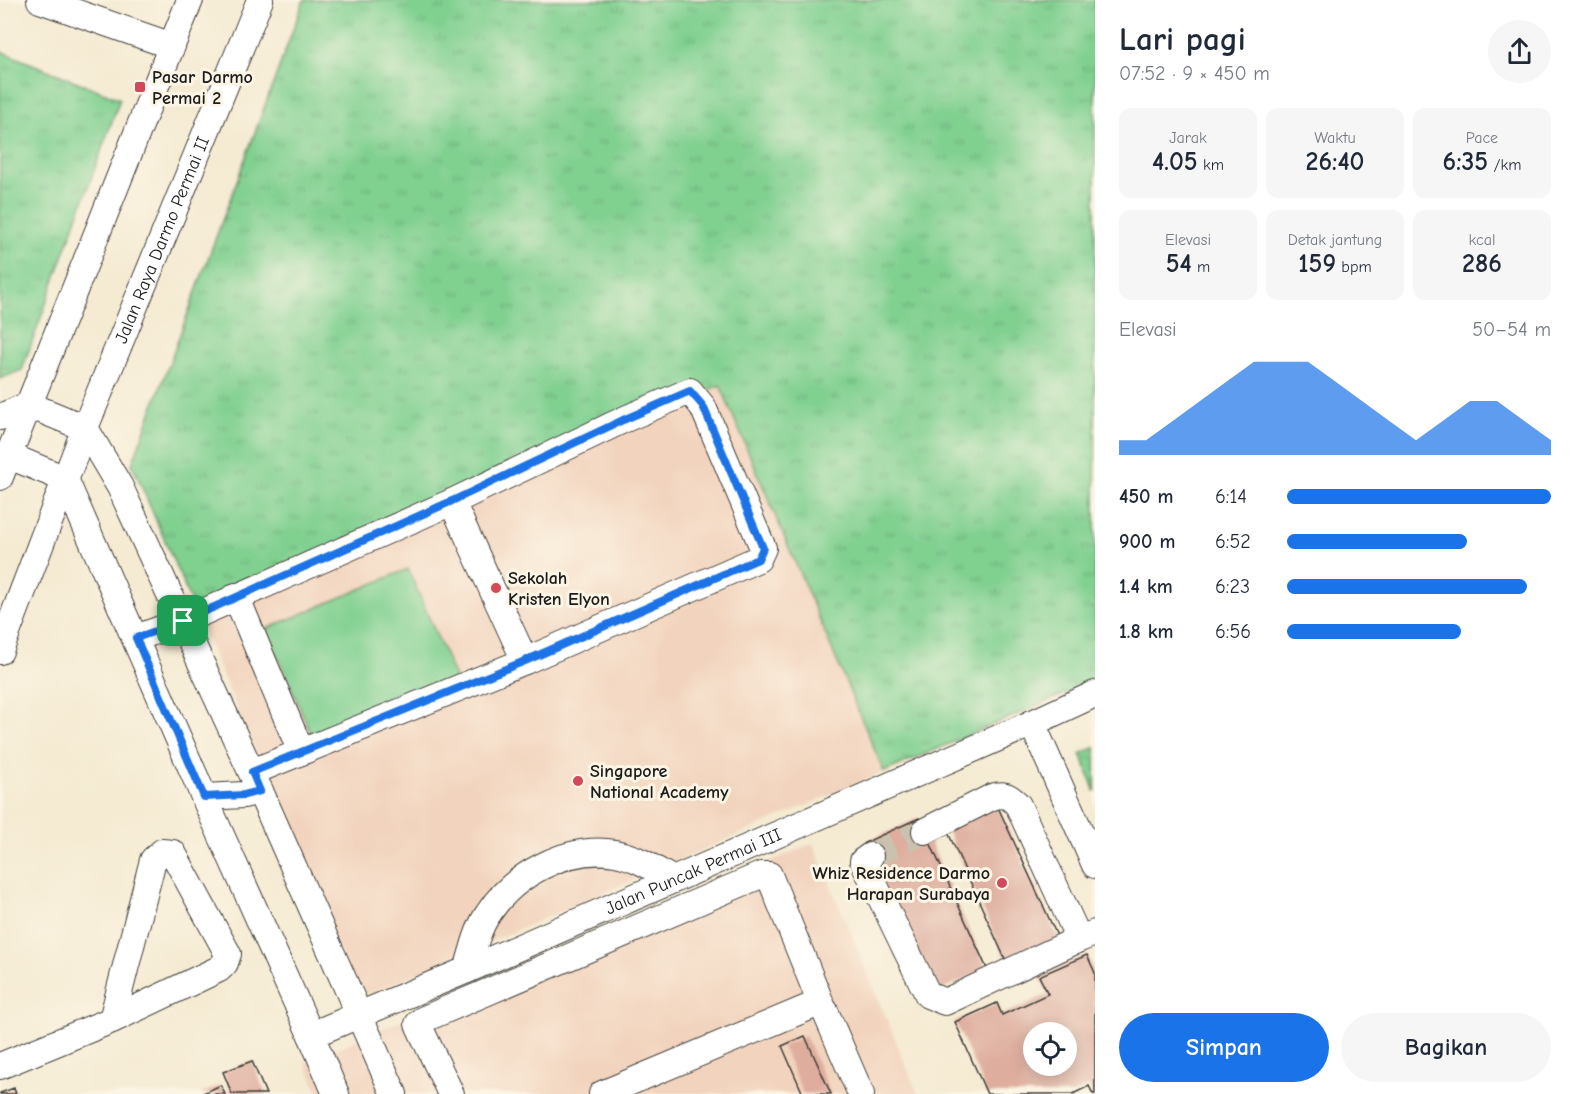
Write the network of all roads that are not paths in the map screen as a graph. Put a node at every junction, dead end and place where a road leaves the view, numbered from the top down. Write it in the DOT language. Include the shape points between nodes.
graph roads {
  1 [pos="40,0"];
  2 [pos="190,0"];
  3 [pos="260,0"];
  4 [pos="172,46"];
  5 [pos="28,405"];
  6 [pos="0,417"];
  7 [pos="85,428"];
  8 [pos="2,463"];
  9 [pos="65,478"];
  10 [pos="452,501"];
  11 [pos="236,596"];
  12 [pos="183,621"];
  13 [pos="3,635"];
  14 [pos="136,638"];
  15 [pos="525,661"];
  16 [pos="1095,694"];
  17 [pos="1035,722"];
  18 [pos="301,752"];
  19 [pos="256,782"];
  20 [pos="204,797"];
  21 [pos="925,831"];
  22 [pos="870,856"];
  23 [pos="1095,865"];
  24 [pos="673,880"];
  25 [pos="1087,936"];
  26 [pos="467,970"];
  27 [pos="822,1006"];
  28 [pos="359,1016"];
  29 [pos="112,1020"];
  30 [pos="311,1035"];
  31 [pos="0,1066"];
  32 [pos="336,1094"];
  33 [pos="394,1094"];
  34 [pos="451,1094"];
  35 [pos="602,1094"];
  36 [pos="861,1094"];
  1 -- 4 [label="street"];
  2 -- 4 [label="street"];
  3 -- 7 [label="street, Jalan Raya Darmo Permai II"];
  4 -- 5 [label="street"];
  5 -- 6 [label="street"];
  5 -- 7 [label="street"];
  5 -- 8 [label="street"];
  7 -- 9 [label="street, Jalan Raya Darmo Permai II"];
  7 -- 12 [label="street" via="120,487"];
  8 -- 9 [label="street"];
  9 -- 13 [label="street, Jalan Raya Darmo Permai II"];
  9 -- 14 [label="street"];
  10 -- 11 [label="street"];
  10 -- 15 [label="street"];
  10 -- 15 [label="street" via="690,391 703,406 763,548 758,559"];
  11 -- 12 [label="street"];
  11 -- 18 [label="street"];
  12 -- 14 [label="street"];
  12 -- 19 [label="street"];
  14 -- 20 [label="street"];
  15 -- 18 [label="street"];
  16 -- 17 [label="street, Jalan Puncak Permai III"];
  17 -- 23 [label="street"];
  17 -- 24 [label="street, Jalan Puncak Permai III"];
  18 -- 19 [label="street"];
  19 -- 20 [label="street" via="244,795"];
  19 -- 28 [label="street"];
  20 -- 30 [label="street"];
  21 -- 25 [label="street" via="992,797 1010,797 1018,805"];
  22 -- 25 [label="street" via="863,861 928,995 945,1002"];
  24 -- 26 [label="street, Jalan Puncak Permai III"];
  24 -- 26 [label="street" via="633,858 613,853 580,854 547,863 505,891 487,915"];
  26 -- 28 [label="street, Jalan Puncak Permai III"];
  27 -- 34 [label="street" via="769,875 761,875 422,1020 418,1024"];
  27 -- 35 [label="street" via="819,1003"];
  27 -- 36 [label="street"];
  28 -- 30 [label="street, Jalan Puncak Permai III"];
  28 -- 33 [label="street"];
  29 -- 29 [label="street" via="225,963 228,954 173,853 162,852 153,860"];
  29 -- 31 [label="street"];
  30 -- 32 [label="street"];
}
